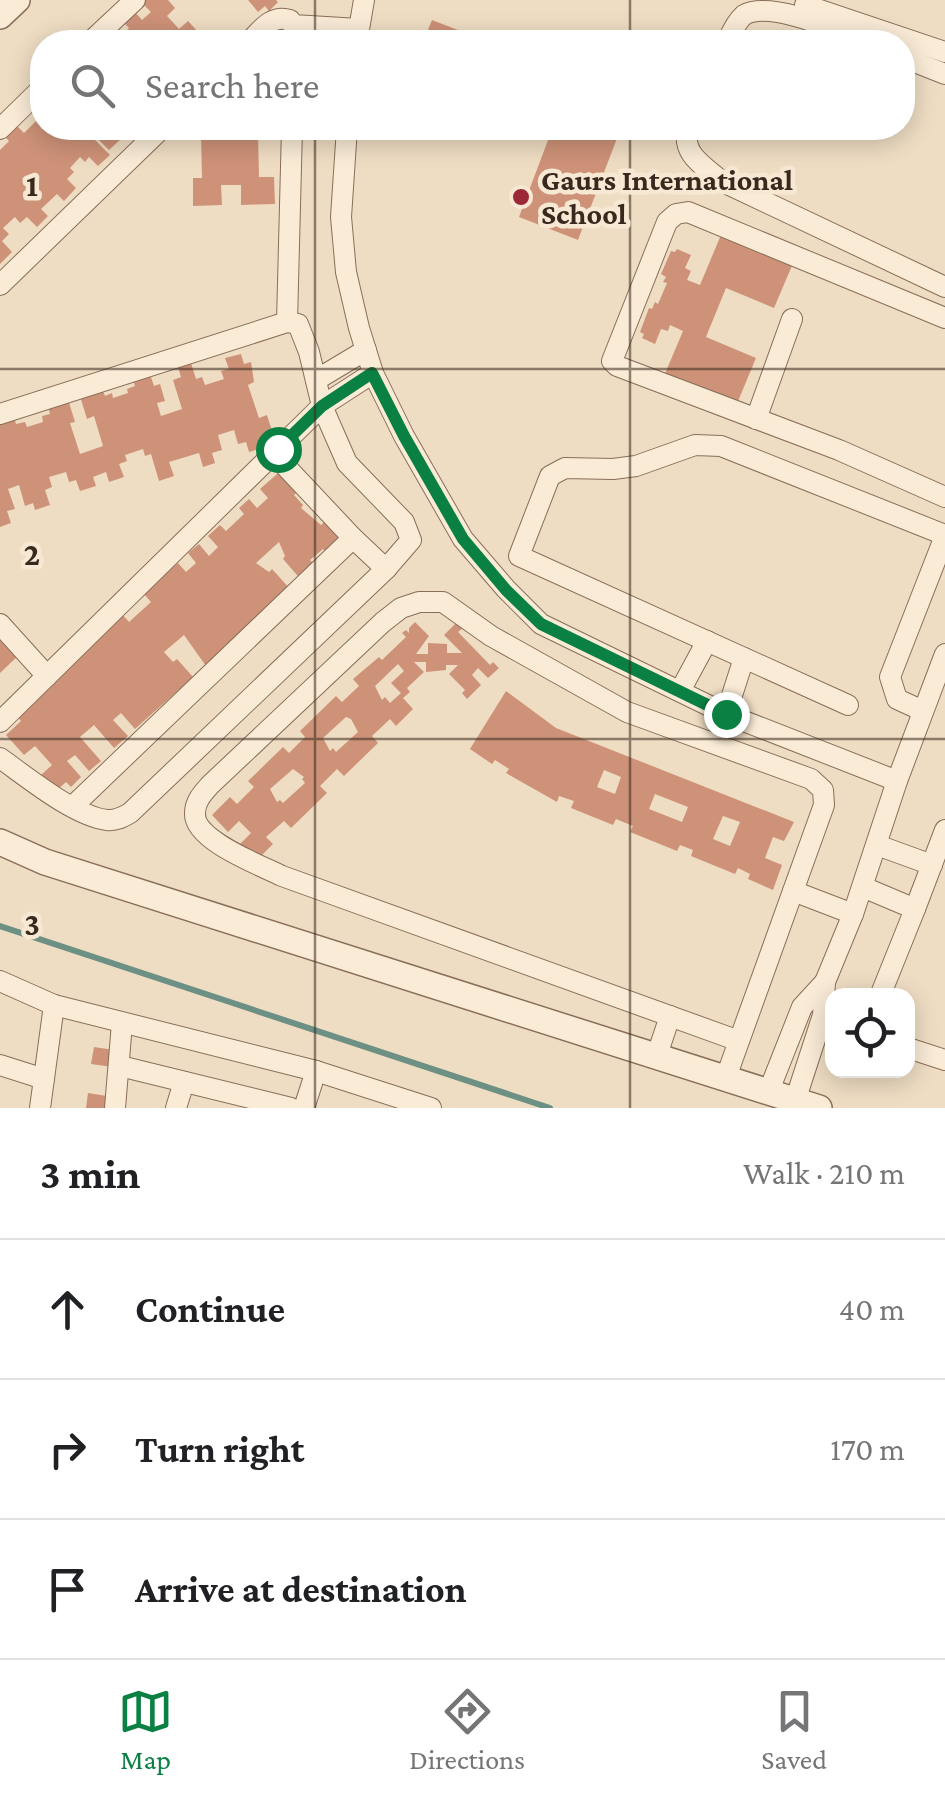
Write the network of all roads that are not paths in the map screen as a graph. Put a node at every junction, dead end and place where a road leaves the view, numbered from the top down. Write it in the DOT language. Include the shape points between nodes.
graph roads {
  1 [pos="18,0"];
  2 [pos="135,0"];
  3 [pos="364,0"];
  4 [pos="790,0"];
  5 [pos="0,16"];
  6 [pos="103,30"];
  7 [pos="262,30"];
  8 [pos="293,30"];
  9 [pos="359,30"];
  10 [pos="735,30"];
  11 [pos="837,30"];
  12 [pos="879,30"];
  13 [pos="915,42"];
  14 [pos="945,52"];
  15 [pos="915,62"];
  16 [pos="945,74"];
  17 [pos="30,100"];
  18 [pos="0,129"];
  19 [pos="150,140"];
  20 [pos="292,140"];
  21 [pos="346,140"];
  22 [pos="685,140"];
  23 [pos="0,285"];
  24 [pos="945,286"];
  25 [pos="945,318"];
  26 [pos="792,319"];
  27 [pos="287,322"];
  28 [pos="366,350"];
  29 [pos="372,373"];
  30 [pos="316,380"];
  31 [pos="322,406"];
  32 [pos="0,414"];
  33 [pos="756,419"];
  34 [pos="274,453"];
  35 [pos="945,497"];
  36 [pos="945,535"];
  37 [pos="353,538"];
  38 [pos="386,569"];
  39 [pos="0,624"];
  40 [pos="707,641"];
  41 [pos="945,654"];
  42 [pos="744,658"];
  43 [pos="47,676"];
  44 [pos="680,692"];
  45 [pos="848,705"];
  46 [pos="923,712"];
  47 [pos="726,714"];
  48 [pos="0,722"];
  49 [pos="0,758"];
  50 [pos="897,781"];
  51 [pos="72,806"];
  52 [pos="945,830"];
  53 [pos="0,842"];
  54 [pos="877,845"];
  55 [pos="932,864"];
  56 [pos="862,887"];
  57 [pos="793,891"];
  58 [pos="915,909"];
  59 [pos="853,914"];
  60 [pos="0,981"];
  61 [pos="825,982"];
  62 [pos="883,988"];
  63 [pos="54,1005"];
  64 [pos="670,1016"];
  65 [pos="122,1023"];
  66 [pos="739,1041"];
  67 [pos="915,1050"];
  68 [pos="656,1058"];
  69 [pos="945,1060"];
  70 [pos="0,1065"];
  71 [pos="120,1066"];
  72 [pos="316,1071"];
  73 [pos="44,1080"];
  74 [pos="725,1080"];
  75 [pos="184,1082"];
  76 [pos="768,1093"];
  77 [pos="394,1101"];
  78 [pos="807,1104"];
  79 [pos="40,1108"];
  80 [pos="115,1108"];
  81 [pos="176,1108"];
  82 [pos="291,1108"];
  83 [pos="304,1108"];
  84 [pos="431,1108"];
  1 -- 5 [label="street"];
  2 -- 6 [label="street"];
  3 -- 9 [label="street"];
  4 -- 12 [label="street"];
  7 -- 8 [label="street" via="273,19 290,20"];
  10 -- 11 [label="street" via="745,14 761,7"];
  13 -- 14 [label="street"];
  15 -- 16 [label="street"];
  17 -- 18 [label="street"];
  19 -- 23 [label="street"];
  20 -- 27 [label="street"];
  21 -- 28 [label="street" via="340,217"];
  22 -- 24 [label="street" via="690,154 721,181"];
  25 -- 33 [label="street" via="702,216 676,214 667,222 612,361"];
  26 -- 33 [label="street"];
  27 -- 30 [label="street" via="302,330"];
  27 -- 32 [label="street"];
  28 -- 29 [label="street"];
  28 -- 30 [label="street"];
  29 -- 31 [label="street"];
  29 -- 44 [label="street" via="463,539 506,590 541,624"];
  30 -- 31 [label="street"];
  31 -- 34 [label="street"];
  31 -- 38 [label="street" via="347,463 407,530 410,540"];
  33 -- 35 [label="street"];
  34 -- 37 [label="street"];
  34 -- 43 [label="street"];
  36 -- 40 [label="street" via="721,446 695,445 636,466 556,470 519,556"];
  36 -- 46 [label="street" via="890,677 897,699"];
  37 -- 38 [label="street"];
  37 -- 51 [label="street"];
  38 -- 51 [label="street" via="130,813 107,820"];
  39 -- 43 [label="street"];
  40 -- 42 [label="street"];
  40 -- 44 [label="street"];
  41 -- 46 [label="street"];
  42 -- 45 [label="street"];
  42 -- 47 [label="street"];
  43 -- 48 [label="street"];
  44 -- 47 [label="street"];
  46 -- 50 [label="street"];
  47 -- 50 [label="street"];
  49 -- 51 [label="street"];
  50 -- 54 [label="street"];
  52 -- 55 [label="street"];
  53 -- 68 [label="street"];
  54 -- 55 [label="street"];
  54 -- 56 [label="street"];
  55 -- 58 [label="street"];
  56 -- 58 [label="street"];
  56 -- 59 [label="street"];
  57 -- 59 [label="street"];
  57 -- 64 [label="street" via="824,805 824,790 811,779 626,712 443,602 419,602 383,622 196,802 201,832 282,876"];
  57 -- 66 [label="street"];
  58 -- 62 [label="street"];
  59 -- 61 [label="street"];
  60 -- 63 [label="street"];
  61 -- 76 [label="street" via="802,1007"];
  61 -- 78 [label="street"];
  63 -- 65 [label="street"];
  63 -- 73 [label="street"];
  64 -- 66 [label="street"];
  64 -- 68 [label="street"];
  65 -- 71 [label="street"];
  65 -- 72 [label="street"];
  66 -- 74 [label="street"];
  67 -- 69 [label="street"];
  68 -- 74 [label="street"];
  70 -- 73 [label="street"];
  71 -- 75 [label="street"];
  71 -- 80 [label="street"];
  72 -- 77 [label="street"];
  72 -- 83 [label="street"];
  73 -- 79 [label="street"];
  74 -- 76 [label="street"];
  75 -- 81 [label="street"];
  75 -- 82 [label="street"];
  76 -- 78 [label="street"];
  77 -- 84 [label="street"];
}
